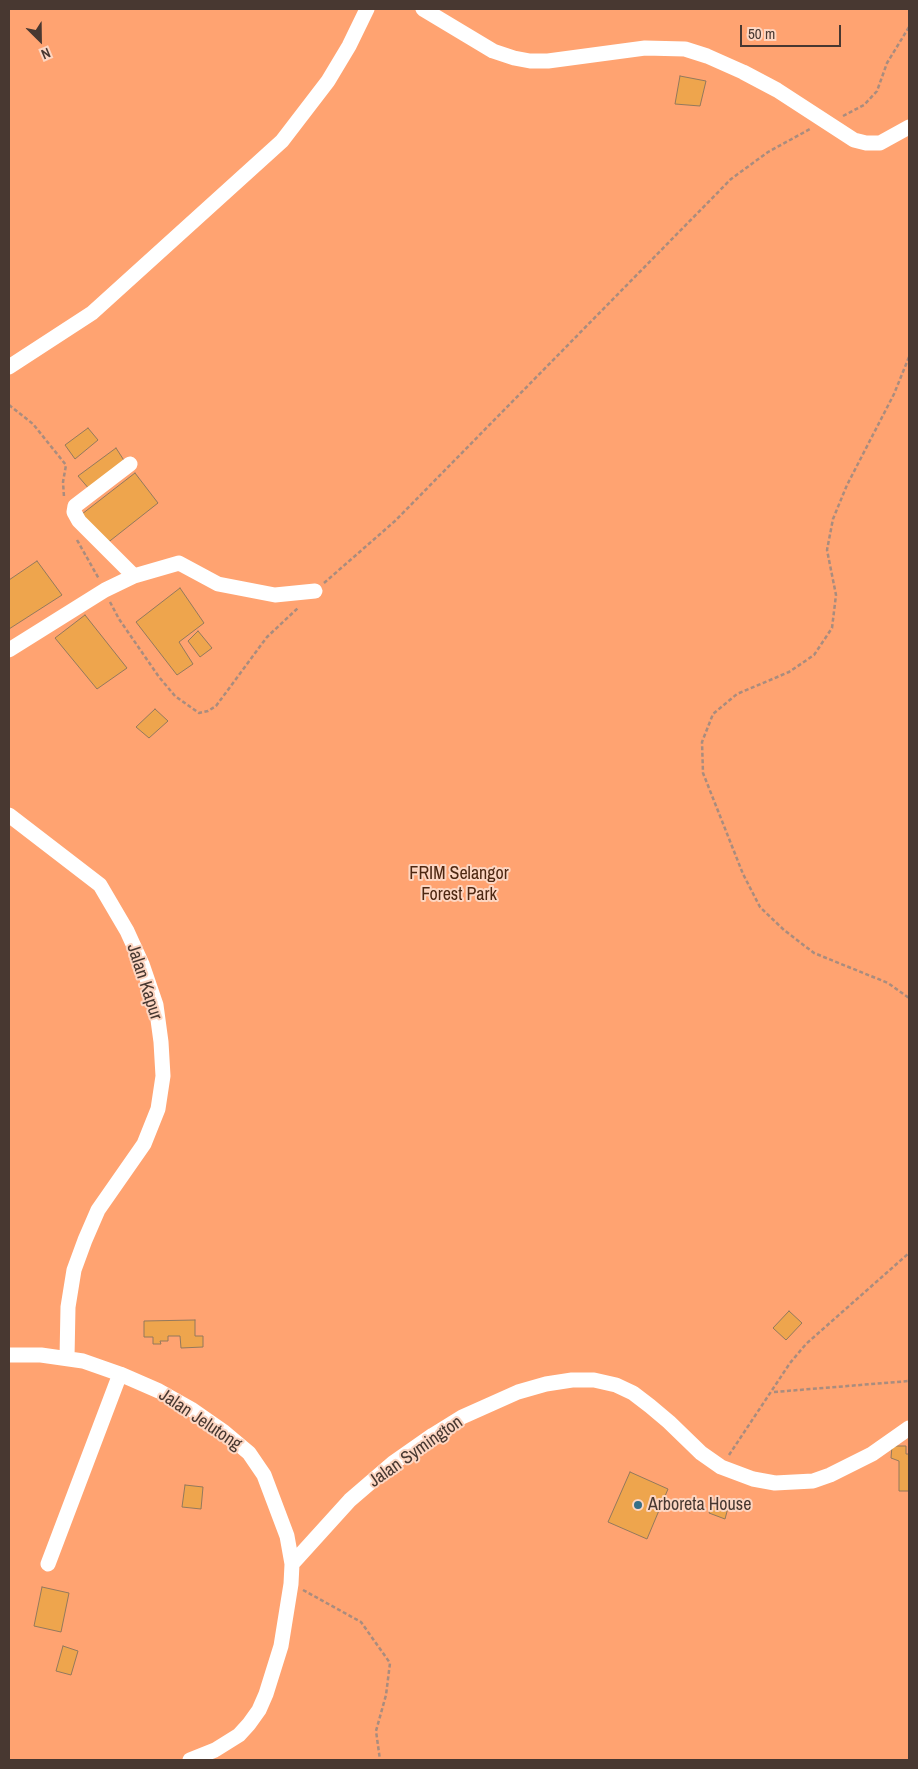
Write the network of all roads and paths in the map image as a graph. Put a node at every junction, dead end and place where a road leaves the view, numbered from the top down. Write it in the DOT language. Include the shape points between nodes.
graph roads {
  1 [pos="367,9"];
  2 [pos="423,9"];
  3 [pos="909,27"];
  4 [pos="824,122"];
  5 [pos="909,127"];
  6 [pos="909,357"];
  7 [pos="11,361"];
  8 [pos="9,405"];
  9 [pos="130,464"];
  10 [pos="64,504"];
  11 [pos="74,535"];
  12 [pos="134,576"];
  13 [pos="104,590"];
  14 [pos="315,591"];
  15 [pos="9,650"];
  16 [pos="9,815"];
  17 [pos="909,998"];
  18 [pos="909,1253"];
  19 [pos="9,1355"];
  20 [pos="67,1358"];
  21 [pos="120,1374"];
  22 [pos="909,1381"];
  23 [pos="773,1392"];
  24 [pos="909,1428"];
  25 [pos="894,1439"];
  26 [pos="909,1444"];
  27 [pos="721,1467"];
  28 [pos="48,1564"];
  29 [pos="292,1564"];
  30 [pos="291,1584"];
  31 [pos="190,1760"];
  32 [pos="380,1760"];
  1 -- 7 [label="street" via="328,81 282,141 92,313"];
  2 -- 4 [label="street" via="494,50 530,61 645,48 685,49 743,72 777,90"];
  3 -- 4 [label="path" via="887,63 877,91 864,105"];
  4 -- 5 [label="street" via="854,140 866,143 894,137"];
  4 -- 14 [label="path" via="768,152 731,179 395,521"];
  6 -- 17 [label="path" via="833,519 827,550 836,595 832,628 814,655 789,672 737,694 713,714 702,742 703,773 742,874 760,907 814,953 888,983"];
  8 -- 10 [label="path" via="33,424 66,466"];
  9 -- 12 [label="street" via="75,506 74,512"];
  11 -- 13 [label="path"];
  12 -- 13 [label="street"];
  12 -- 14 [label="street" via="179,563 218,584 275,595"];
  13 -- 14 [label="path" via="119,619 159,677 175,696 199,713 216,706 267,637"];
  13 -- 15 [label="street"];
  16 -- 20 [label="street, Jalan Kapur" via="100,885 142,964 156,1005 161,1042 162,1076 158,1109 144,1144 98,1210 74,1270 68,1307"];
  18 -- 23 [label="path" via="806,1344"];
  19 -- 20 [label="street, Jalan Jelutong"];
  20 -- 21 [label="street, Jalan Jelutong"];
  21 -- 28 [label="street"];
  21 -- 29 [label="street, Jalan Jelutong" via="191,1409 249,1453 264,1475 275,1502 287,1536"];
  22 -- 23 [label="path"];
  23 -- 27 [label="path"];
  24 -- 25 [label="street, Jalan Symington"];
  25 -- 26 [label="street"];
  25 -- 27 [label="street, Jalan Symington" via="852,1466 813,1481 774,1483"];
  27 -- 29 [label="street, Jalan Symington" via="633,1393 594,1380 546,1384 518,1392 462,1418 393,1463 350,1500"];
  29 -- 30 [label="street, Jalan Jelutong"];
  30 -- 31 [label="street, Jalan Jelutong" via="280,1646 259,1710 239,1735"];
  30 -- 32 [label="path" via="361,1622 390,1663 386,1695 376,1731"];
}
